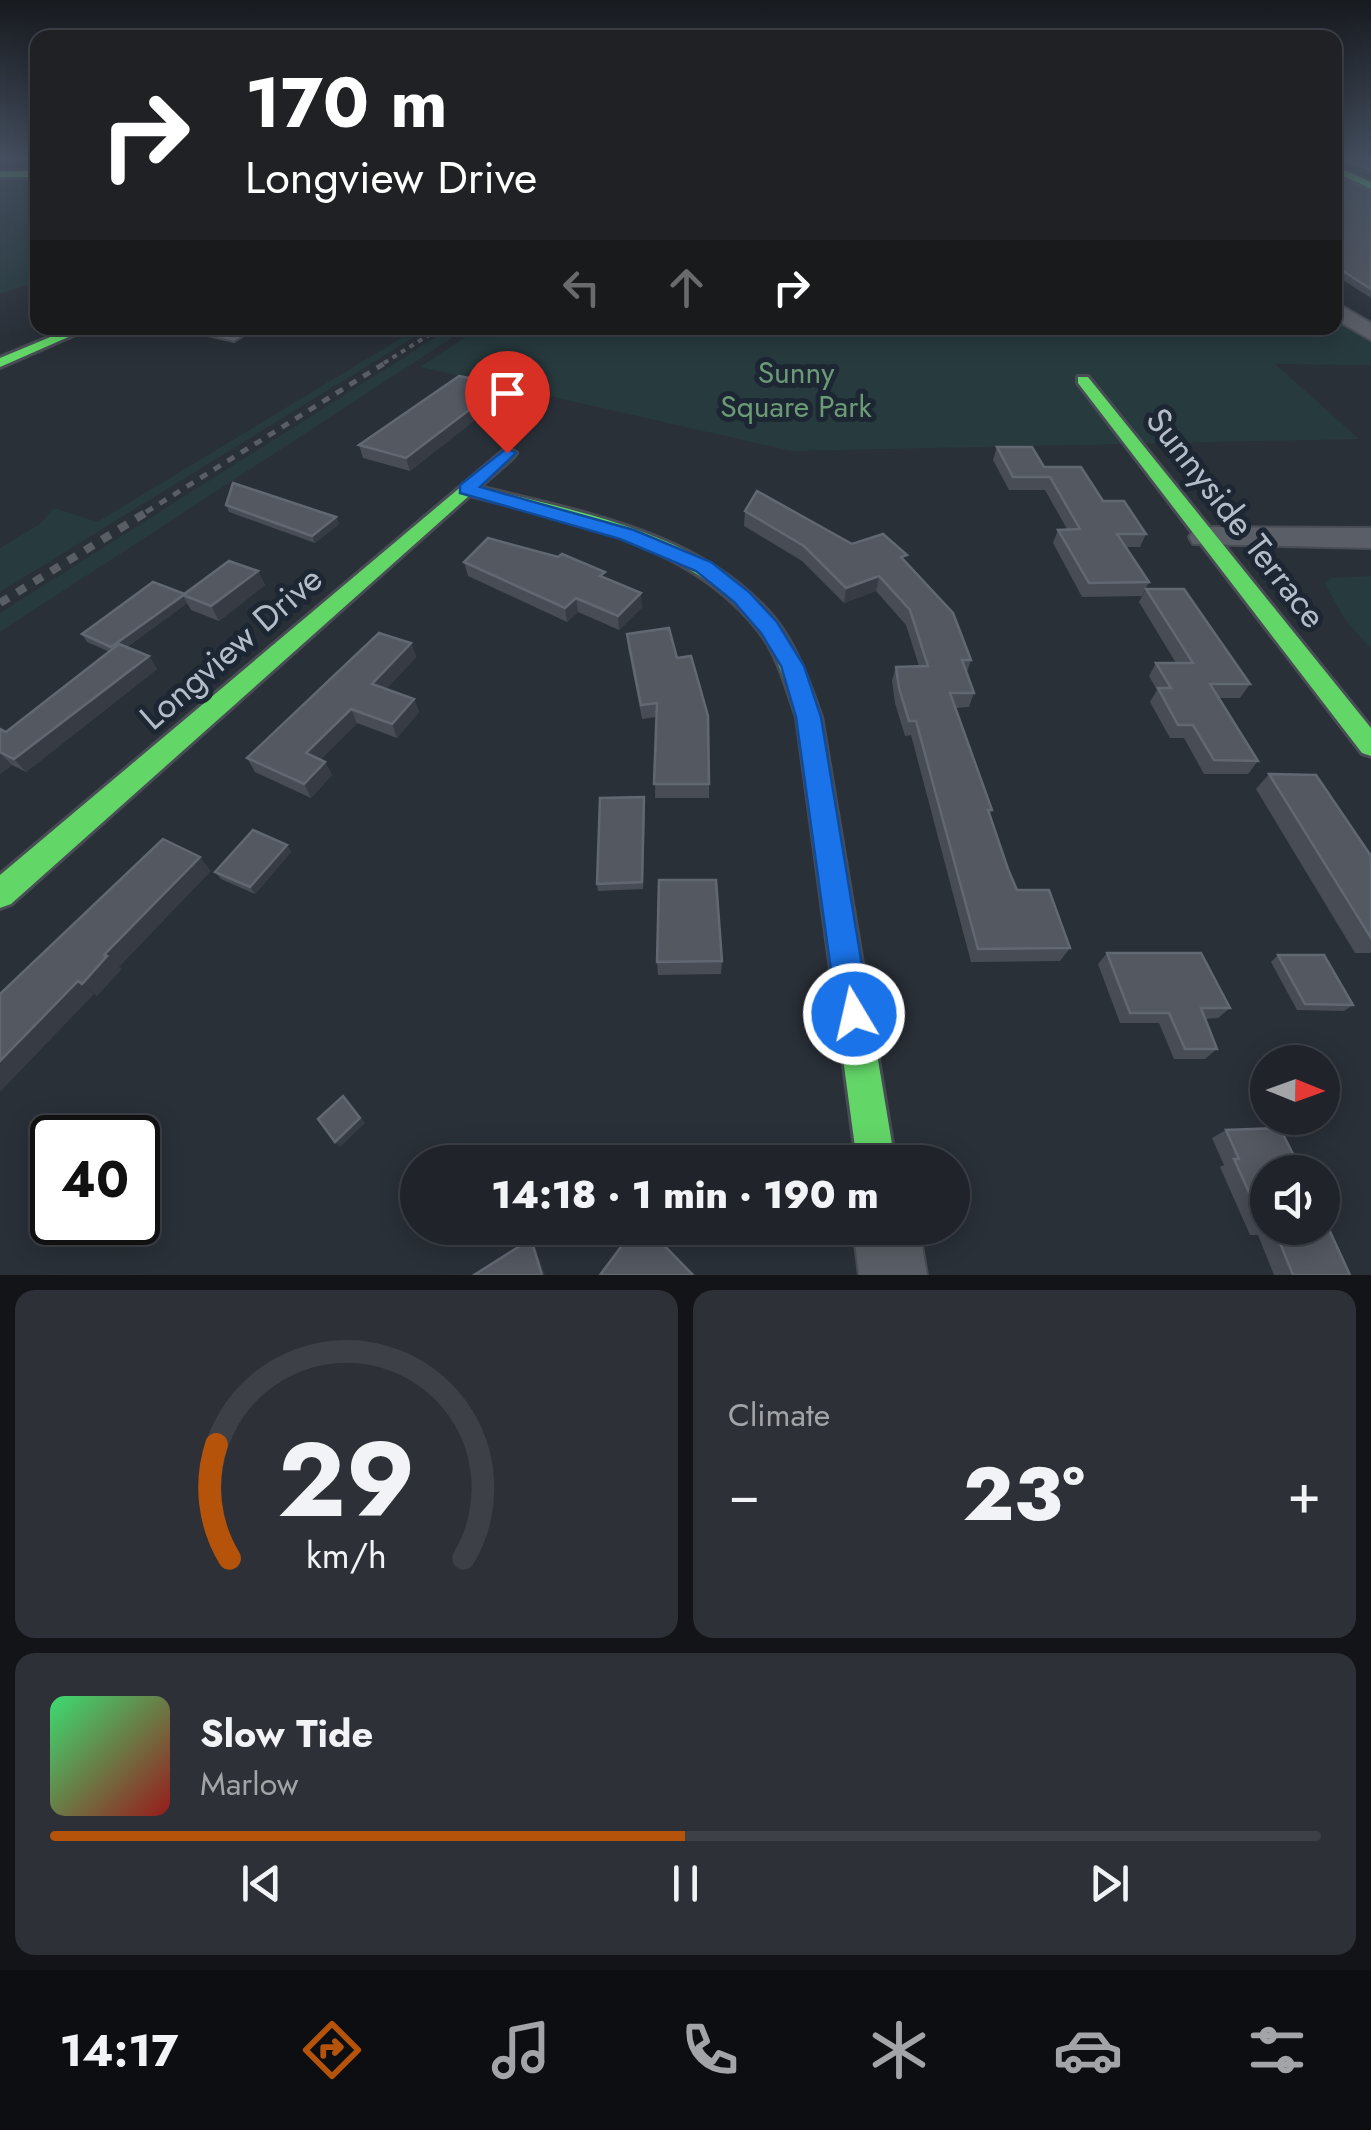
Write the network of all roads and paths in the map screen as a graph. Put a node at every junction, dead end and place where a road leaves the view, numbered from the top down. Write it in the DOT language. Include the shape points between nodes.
graph roads {
  1 [pos="1342,314"];
  2 [pos="1371,334"];
  3 [pos="65,335"];
  4 [pos="0,362"];
  5 [pos="1083,380"];
  6 [pos="507,453"];
  7 [pos="467,489"];
  8 [pos="1205,536"];
  9 [pos="1371,538"];
  10 [pos="1371,746"];
  11 [pos="0,894"];
  12 [pos="873,1145"];
  13 [pos="889,1245"];
  14 [pos="893,1275"];
  1 -- 2 [label="street"];
  3 -- 4 [label="street"];
  5 -- 8 [label="street, Sunnyside Terrace"];
  6 -- 7 [label="street, Longview Drive"];
  7 -- 11 [label="street, Longview Drive"];
  7 -- 12 [label="street" via="627,534 704,567 750,607 792,666 809,717"];
  8 -- 9 [label="street"];
  8 -- 10 [label="street, Sunnyside Terrace"];
  13 -- 14 [label="street"];
}
